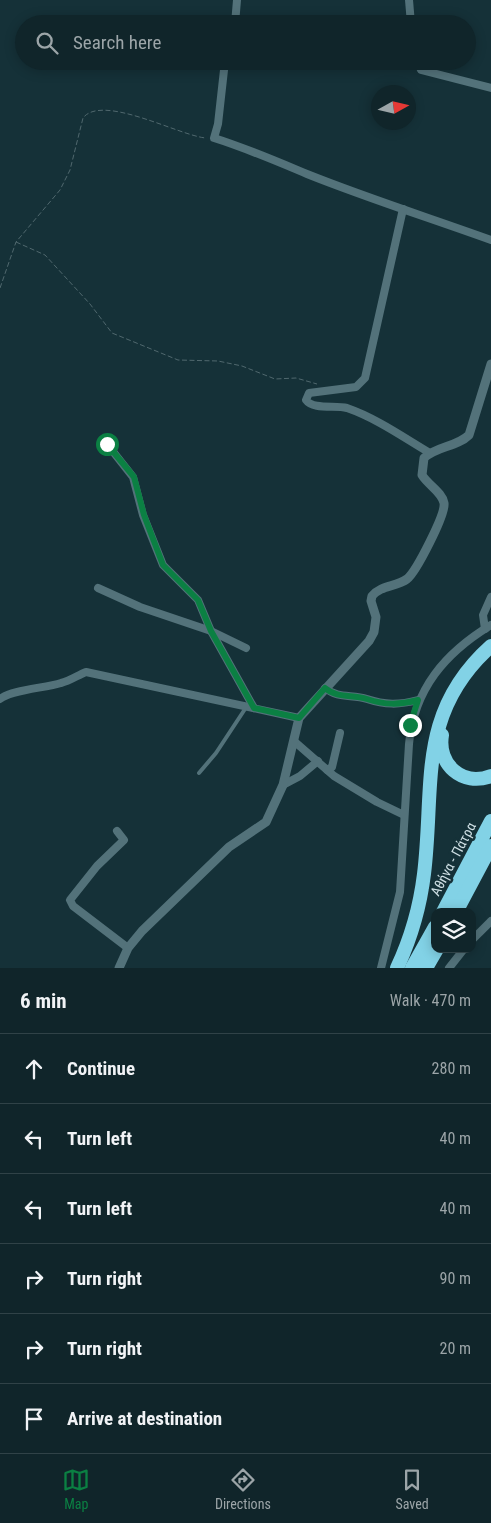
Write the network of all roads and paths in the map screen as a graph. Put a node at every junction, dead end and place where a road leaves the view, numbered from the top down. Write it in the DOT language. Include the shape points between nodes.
graph roads {
  1 [pos="237,0"];
  2 [pos="409,0"];
  3 [pos="236,15"];
  4 [pos="410,15"];
  5 [pos="224,70"];
  6 [pos="421,70"];
  7 [pos="491,88"];
  8 [pos="214,138"];
  9 [pos="403,209"];
  10 [pos="491,240"];
  11 [pos="16,242"];
  12 [pos="0,288"];
  13 [pos="491,364"];
  14 [pos="322,385"];
  15 [pos="107,444"];
  16 [pos="430,452"];
  17 [pos="98,588"];
  18 [pos="491,596"];
  19 [pos="488,627"];
  20 [pos="211,631"];
  21 [pos="491,646"];
  22 [pos="246,648"];
  23 [pos="491,654"];
  24 [pos="325,688"];
  25 [pos="0,699"];
  26 [pos="418,700"];
  27 [pos="251,707"];
  28 [pos="299,718"];
  29 [pos="340,733"];
  30 [pos="295,742"];
  31 [pos="318,761"];
  32 [pos="327,770"];
  33 [pos="198,773"];
  34 [pos="491,776"];
  35 [pos="283,785"];
  36 [pos="404,815"];
  37 [pos="491,821"];
  38 [pos="117,831"];
  39 [pos="491,846"];
  40 [pos="491,862"];
  41 [pos="445,908"];
  42 [pos="458,908"];
  43 [pos="462,908"];
  44 [pos="491,921"];
  45 [pos="431,934"];
  46 [pos="476,936"];
  47 [pos="128,948"];
  48 [pos="435,953"];
  49 [pos="461,953"];
  50 [pos="119,968"];
  51 [pos="381,968"];
  52 [pos="397,968"];
  53 [pos="412,968"];
  54 [pos="426,968"];
  55 [pos="449,968"];
  1 -- 3 [label="street"];
  2 -- 4 [label="street"];
  5 -- 8 [label="street"];
  6 -- 7 [label="street"];
  8 -- 9 [label="street" via="264,154"];
  8 -- 11 [label="path" via="182,133 133,114 90,111 83,118 73,161 60,190"];
  9 -- 10 [label="street"];
  9 -- 16 [label="street" via="365,378 356,387 309,393 306,400 312,405 352,410"];
  11 -- 12 [label="path"];
  11 -- 14 [label="path" via="45,255 90,304 112,334 178,360 218,360 275,379 296,378"];
  13 -- 16 [label="street" via="470,435 465,440"];
  15 -- 20 [label="street" via="134,477 163,565 198,600"];
  16 -- 24 [label="street" via="424,458 422,472 444,502 440,522 411,575 402,582 375,591 371,601 376,617 374,632"];
  17 -- 20 [label="street" via="140,607"];
  18 -- 19 [label="street" via="483,618"];
  19 -- 26 [label="street" via="441,667"];
  20 -- 22 [label="street"];
  20 -- 27 [label="street"];
  21 -- 52 [label="highway" via="457,685 438,728 432,758 420,904"];
  23 -- 34 [label="highway" via="459,693 441,743 444,759 454,772 476,780"];
  24 -- 26 [label="street" via="331,693 373,702 394,704"];
  24 -- 28 [label="street"];
  25 -- 27 [label="street" via="8,694 64,682 86,672"];
  26 -- 36 [label="street" via="410,725"];
  27 -- 28 [label="street"];
  27 -- 33 [label="lane"];
  28 -- 30 [label="street"];
  29 -- 32 [label="street" via="332,767"];
  30 -- 31 [label="street"];
  30 -- 35 [label="street"];
  31 -- 32 [label="street"];
  31 -- 35 [label="street"];
  32 -- 36 [label="street"];
  35 -- 47 [label="street" via="266,822 229,847"];
  36 -- 51 [label="street" via="400,892"];
  37 -- 41 [label="highway, Αθήνα - Πάτρα"];
  38 -- 47 [label="street" via="124,840 97,866 70,900"];
  39 -- 42 [label="highway, Αθήνα - Πάτρα"];
  40 -- 43 [label="highway"];
  44 -- 46 [label="street"];
  45 -- 53 [label="highway"];
  47 -- 50 [label="street"];
  48 -- 54 [label="highway"];
  49 -- 55 [label="street"];
}
